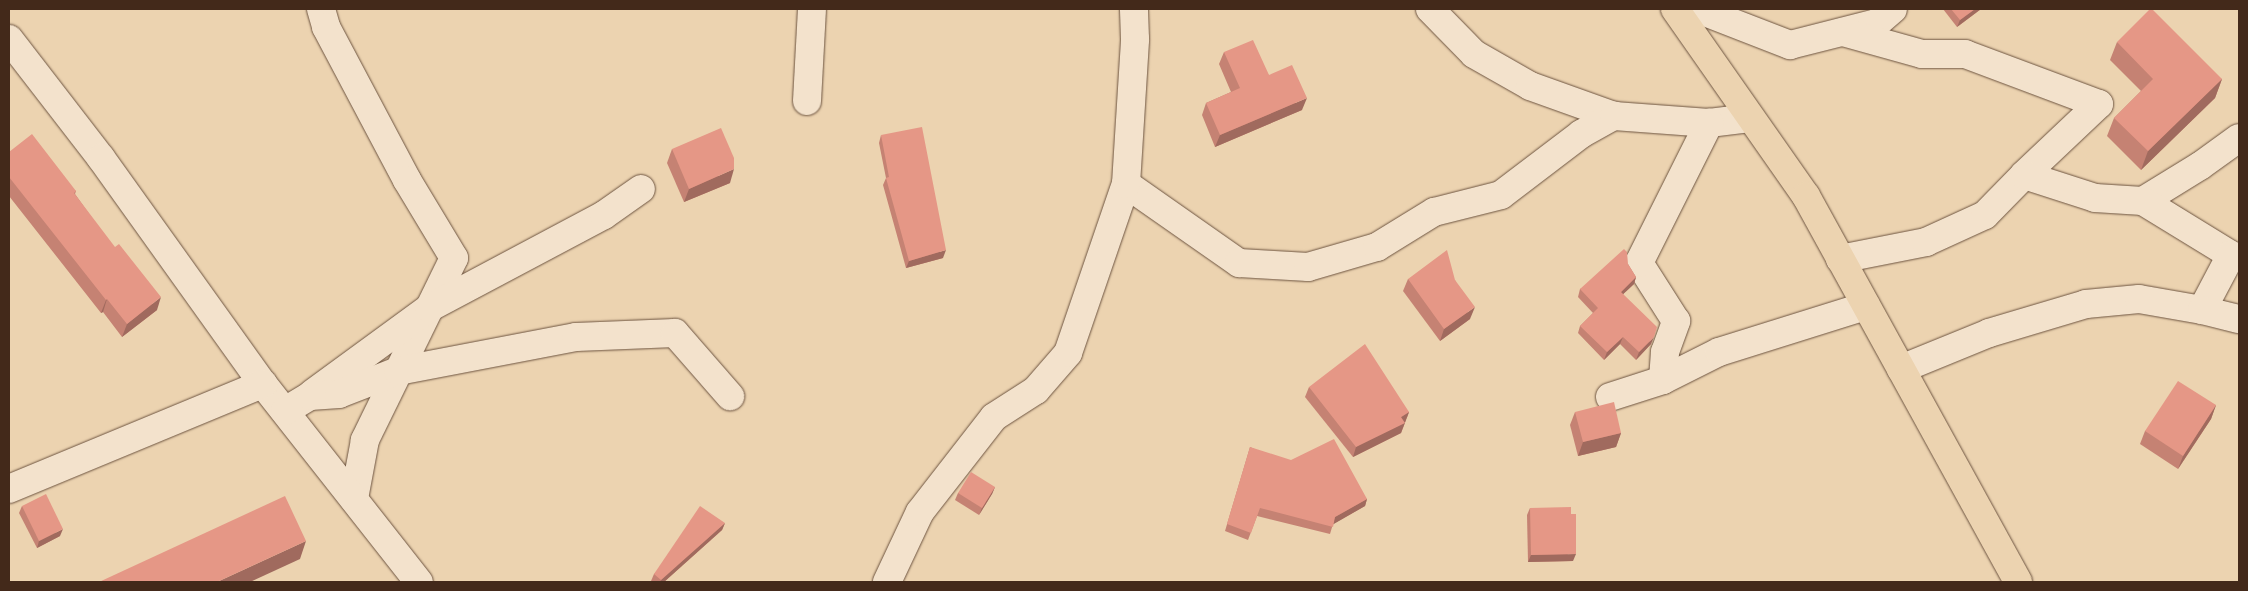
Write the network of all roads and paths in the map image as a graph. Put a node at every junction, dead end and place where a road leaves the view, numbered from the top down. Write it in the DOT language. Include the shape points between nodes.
graph roads {
  1 [pos="321,9"];
  2 [pos="812,9"];
  3 [pos="1134,9"];
  4 [pos="1430,9"];
  5 [pos="1675,9"];
  6 [pos="1697,9"];
  7 [pos="1893,9"];
  8 [pos="1843,32"];
  9 [pos="9,39"];
  10 [pos="807,101"];
  11 [pos="1614,116"];
  12 [pos="1750,118"];
  13 [pos="1709,123"];
  14 [pos="2239,138"];
  15 [pos="2024,175"];
  16 [pos="1126,184"];
  17 [pos="641,190"];
  18 [pos="2143,201"];
  19 [pos="1840,259"];
  20 [pos="1866,306"];
  21 [pos="429,308"];
  22 [pos="2202,310"];
  23 [pos="2239,319"];
  24 [pos="398,370"];
  25 [pos="1901,370"];
  26 [pos="1663,380"];
  27 [pos="263,384"];
  28 [pos="310,396"];
  29 [pos="730,396"];
  30 [pos="1610,397"];
  31 [pos="285,411"];
  32 [pos="9,489"];
  33 [pos="354,499"];
  34 [pos="418,582"];
  35 [pos="887,582"];
  36 [pos="2018,582"];
  1 -- 21 [label="street" via="326,27 398,163 454,258"];
  2 -- 10 [label="street"];
  3 -- 16 [label="street"];
  4 -- 11 [label="street" via="1474,54 1530,86"];
  5 -- 12 [label="main road"];
  6 -- 8 [label="street" via="1790,45"];
  7 -- 8 [label="street" via="1877,24"];
  8 -- 15 [label="street" via="1922,54 1965,54 2099,104"];
  9 -- 27 [label="street" via="101,158"];
  11 -- 13 [label="street"];
  11 -- 16 [label="street" via="1582,134 1501,195 1434,212 1376,247 1308,266 1239,263"];
  12 -- 13 [label="street"];
  12 -- 19 [label="main road" via="1806,196"];
  13 -- 26 [label="street" via="1639,263 1676,322 1665,352"];
  14 -- 18 [label="street"];
  15 -- 18 [label="street" via="2095,198"];
  15 -- 19 [label="street" via="1986,215 1926,242"];
  16 -- 35 [label="street" via="1068,353 1036,390 994,417 920,512"];
  17 -- 21 [label="street" via="604,215"];
  18 -- 22 [label="street" via="2231,255"];
  19 -- 20 [label="main road"];
  20 -- 25 [label="main road"];
  20 -- 26 [label="street" via="1719,352"];
  21 -- 24 [label="street"];
  21 -- 28 [label="street"];
  22 -- 23 [label="street"];
  22 -- 25 [label="street" via="2139,299 2086,304 1989,333"];
  24 -- 28 [label="street" via="339,394"];
  24 -- 29 [label="street" via="576,337 675,333"];
  24 -- 33 [label="street" via="365,440"];
  25 -- 36 [label="main road"];
  26 -- 30 [label="street"];
  27 -- 31 [label="street"];
  27 -- 32 [label="street"];
  28 -- 31 [label="street"];
  31 -- 33 [label="street"];
  33 -- 34 [label="street"];
}
